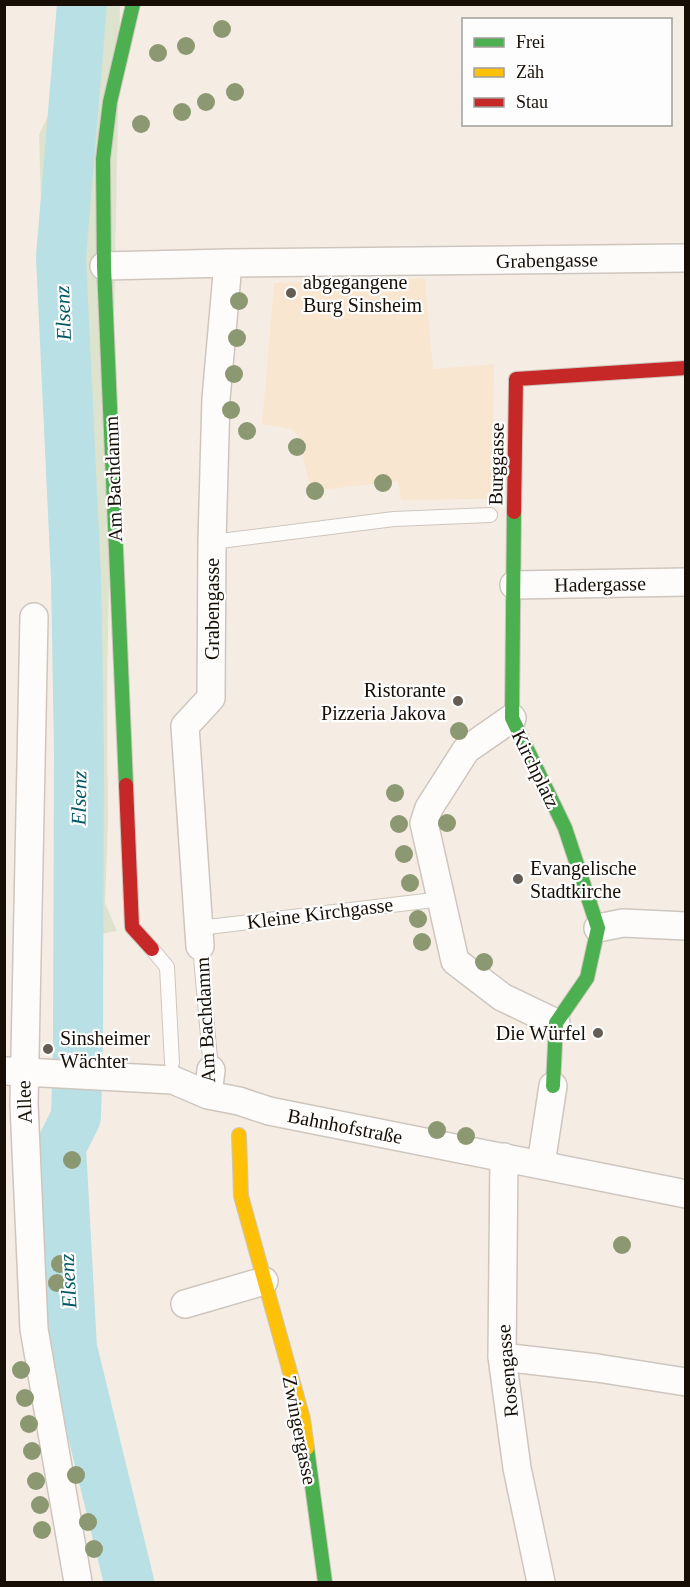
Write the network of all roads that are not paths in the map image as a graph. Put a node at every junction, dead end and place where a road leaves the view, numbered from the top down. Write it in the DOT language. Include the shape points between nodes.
graph roads {
  1 [pos="133,4"];
  2 [pos="686,258"];
  3 [pos="228,263"];
  4 [pos="105,266"];
  5 [pos="686,368"];
  6 [pos="490,515"];
  7 [pos="212,542"];
  8 [pos="686,582"];
  9 [pos="514,585"];
  10 [pos="34,617"];
  11 [pos="512,718"];
  12 [pos="442,898"];
  13 [pos="686,926"];
  14 [pos="597,928"];
  15 [pos="200,937"];
  16 [pos="152,949"];
  17 [pos="556,1023"];
  18 [pos="14,1071"];
  19 [pos="172,1071"];
  20 [pos="210,1082"];
  21 [pos="553,1086"];
  22 [pos="239,1101"];
  23 [pos="239,1135"];
  24 [pos="504,1157"];
  25 [pos="540,1164"];
  26 [pos="686,1194"];
  27 [pos="264,1281"];
  28 [pos="185,1304"];
  29 [pos="502,1357"];
  30 [pos="686,1382"];
  31 [pos="78,1582"];
  32 [pos="325,1582"];
  33 [pos="541,1582"];
  1 -- 4 [label="street, Am Bachdamm" via="110,102 103,159"];
  2 -- 3 [label="street, Grabengasse"];
  3 -- 4 [label="street, Grabengasse"];
  3 -- 7 [label="street, Grabengasse" via="216,399"];
  4 -- 16 [label="street, Am Bachdamm" via="132,927"];
  5 -- 9 [label="street, Burggasse" via="643,365 516,379"];
  6 -- 7 [label="lane" via="394,519"];
  7 -- 15 [label="street, Grabengasse" via="211,698 185,726"];
  8 -- 9 [label="street, Hadergasse"];
  9 -- 11 [label="street, Burggasse"];
  10 -- 18 [label="street, Allee"];
  11 -- 12 [label="street, Kirchplatz" via="466,750 429,808 424,823"];
  11 -- 14 [label="street, Kirchplatz" via="565,828"];
  12 -- 15 [label="lane, Kleine Kirchgasse"];
  12 -- 17 [label="street, Kirchplatz" via="455,961 502,997"];
  13 -- 14 [label="street" via="623,923"];
  14 -- 17 [label="street, Kirchplatz" via="587,978"];
  15 -- 20 [label="lane, Am Bachdamm"];
  16 -- 19 [label="lane" via="167,967"];
  17 -- 21 [label="street"];
  18 -- 19 [label="street, Bahnhofstraße" via="100,1077"];
  18 -- 31 [label="street, Allee" via="34,1329"];
  19 -- 20 [label="street, Bahnhofstraße"];
  20 -- 22 [label="street, Bahnhofstraße"];
  21 -- 25 [label="street"];
  22 -- 23 [label="street, Zwingergasse"];
  22 -- 24 [label="street, Bahnhofstraße" via="269,1111"];
  23 -- 27 [label="street, Zwingergasse" via="241,1196"];
  24 -- 25 [label="street, Bahnhofstraße"];
  24 -- 29 [label="street, Rosengasse"];
  25 -- 26 [label="street, Bahnhofstraße"];
  27 -- 28 [label="street"];
  27 -- 32 [label="street, Zwingergasse" via="303,1419"];
  29 -- 30 [label="street"];
  29 -- 33 [label="street, Rosengasse" via="517,1468"];
}
